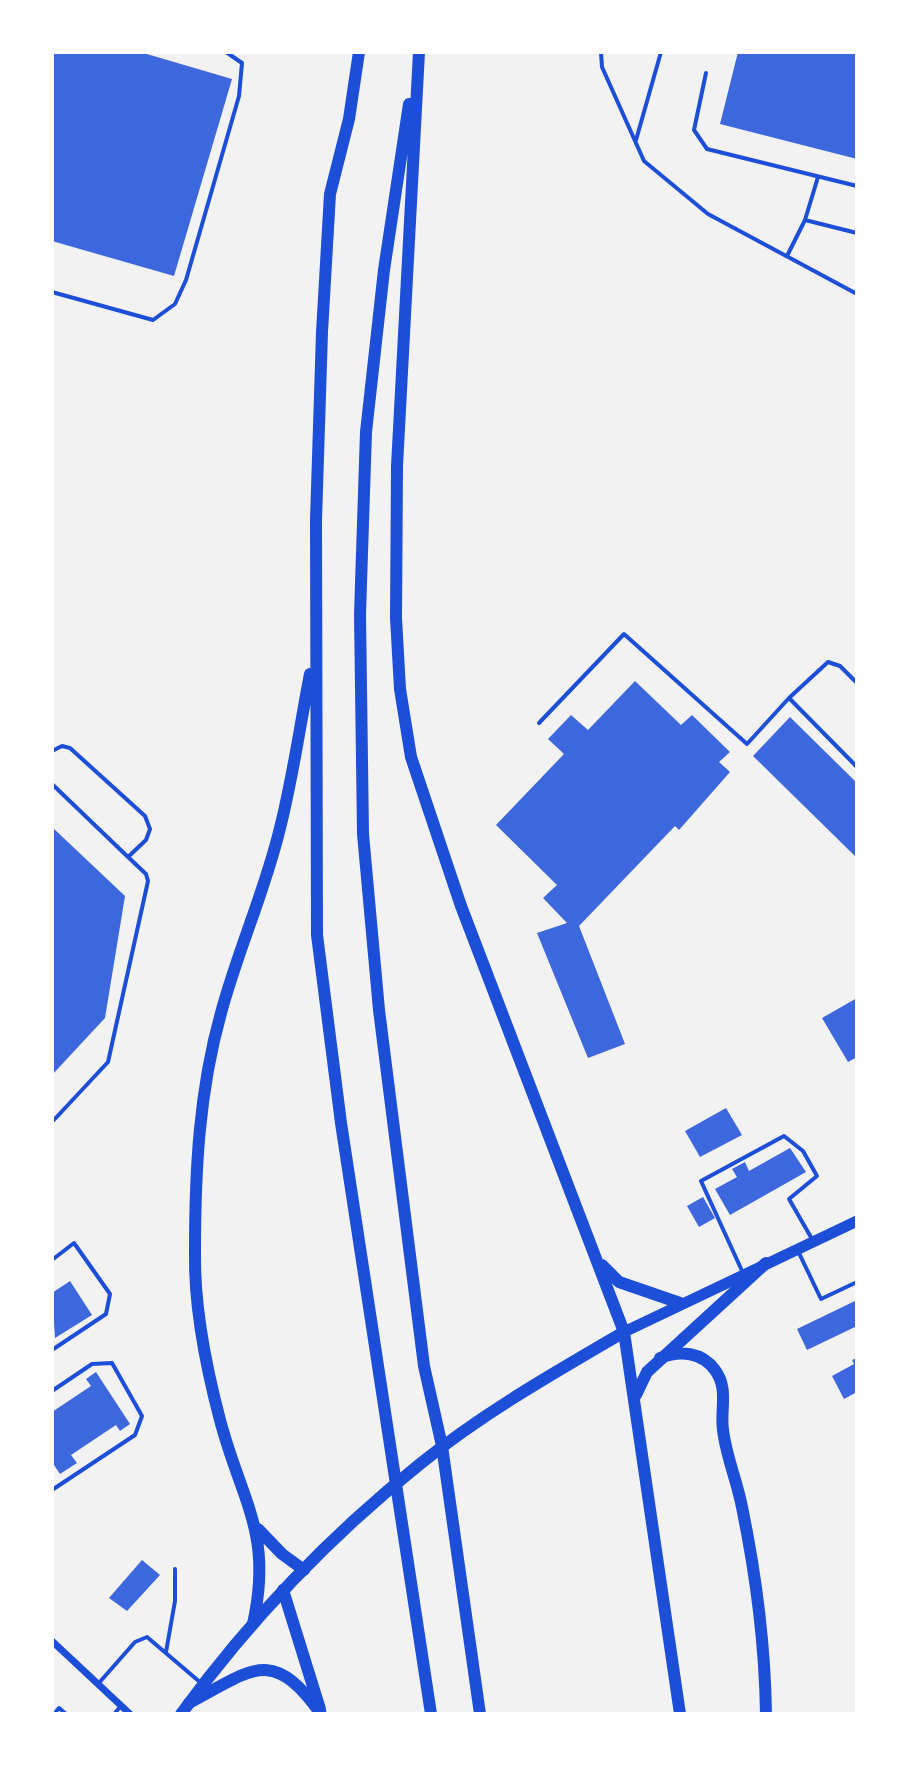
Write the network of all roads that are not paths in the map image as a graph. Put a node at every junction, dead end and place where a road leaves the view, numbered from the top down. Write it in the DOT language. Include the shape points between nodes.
graph roads {
  1 [pos="226,52"];
  2 [pos="359,52"];
  3 [pos="418,52"];
  4 [pos="601,52"];
  5 [pos="661,52"];
  6 [pos="706,73"];
  7 [pos="635,142"];
  8 [pos="818,177"];
  9 [pos="857,186"];
  10 [pos="805,220"];
  11 [pos="857,233"];
  12 [pos="787,257"];
  13 [pos="52,292"];
  14 [pos="857,294"];
  15 [pos="315,647"];
  16 [pos="857,683"];
  17 [pos="789,698"];
  18 [pos="539,723"];
  19 [pos="52,751"];
  20 [pos="857,767"];
  21 [pos="52,784"];
  22 [pos="128,857"];
  23 [pos="52,1122"];
  24 [pos="857,1221"];
  25 [pos="813,1241"];
  26 [pos="797,1249"];
  27 [pos="596,1258"];
  28 [pos="52,1260"];
  29 [pos="766,1263"];
  30 [pos="744,1274"];
  31 [pos="857,1282"];
  32 [pos="680,1303"];
  33 [pos="624,1332"];
  34 [pos="52,1350"];
  35 [pos="660,1358"];
  36 [pos="52,1391"];
  37 [pos="635,1402"];
  38 [pos="52,1490"];
  39 [pos="256,1526"];
  40 [pos="175,1569"];
  41 [pos="304,1570"];
  42 [pos="283,1590"];
  43 [pos="253,1624"];
  44 [pos="52,1641"];
  45 [pos="166,1652"];
  46 [pos="98,1684"];
  47 [pos="203,1685"];
  48 [pos="189,1703"];
  49 [pos="121,1706"];
  50 [pos="54,1714"];
  51 [pos="66,1714"];
  52 [pos="114,1714"];
  53 [pos="130,1714"];
  54 [pos="181,1714"];
  55 [pos="321,1714"];
  56 [pos="431,1714"];
  57 [pos="480,1714"];
  58 [pos="680,1714"];
  59 [pos="766,1714"];
  1 -- 13 [label="lane" via="242,63 239,96 175,304 153,320"];
  2 -- 15 [label="highway" via="330,194"];
  3 -- 27 [label="highway" via="397,466 400,689 411,757 461,906"];
  3 -- 57 [label="highway" via="384,270 366,432 360,614 363,834 416,1306"];
  4 -- 7 [label="lane" via="602,67"];
  5 -- 7 [label="lane"];
  6 -- 8 [label="lane" via="694,130 707,149"];
  7 -- 12 [label="lane" via="644,161 708,214"];
  8 -- 9 [label="lane"];
  8 -- 10 [label="lane"];
  10 -- 11 [label="lane"];
  10 -- 12 [label="lane"];
  12 -- 14 [label="lane"];
  15 -- 39 [label="highway" via="280,829 221,1013 203,1094 196,1162 195,1258 203,1340 220,1420"];
  15 -- 56 [label="highway" via="317,935"];
  16 -- 17 [label="lane" via="828,662"];
  17 -- 18 [label="lane" via="747,744 624,634"];
  17 -- 20 [label="lane"];
  19 -- 22 [label="lane" via="70,748 145,816 150,829 146,840"];
  21 -- 22 [label="lane"];
  22 -- 23 [label="lane" via="148,881 108,1062"];
  24 -- 25 [label="main road"];
  25 -- 26 [label="main road"];
  25 -- 30 [label="lane" via="789,1199 817,1176 803,1151 784,1136 701,1181"];
  26 -- 29 [label="main road"];
  26 -- 31 [label="lane" via="821,1299"];
  27 -- 32 [label="highway" via="619,1282"];
  27 -- 33 [label="highway"];
  28 -- 34 [label="lane" via="74,1243 110,1294 106,1314"];
  29 -- 30 [label="main road"];
  29 -- 35 [label="highway"];
  30 -- 32 [label="main road"];
  32 -- 33 [label="main road"];
  33 -- 37 [label="highway"];
  33 -- 41 [label="highway" via="421,1463"];
  35 -- 37 [label="highway" via="639,1383"];
  35 -- 59 [label="highway" via="696,1356 711,1366 723,1386 723,1429 742,1507 765,1666"];
  36 -- 38 [label="lane" via="92,1364 112,1363 142,1416 135,1435"];
  37 -- 58 [label="highway"];
  39 -- 41 [label="highway"];
  39 -- 43 [label="highway" via="260,1580"];
  40 -- 45 [label="lane"];
  41 -- 42 [label="highway"];
  42 -- 43 [label="highway"];
  42 -- 55 [label="highway"];
  43 -- 47 [label="highway"];
  44 -- 46 [label="street"];
  45 -- 46 [label="lane" via="141,1637"];
  45 -- 47 [label="lane"];
  46 -- 49 [label="street"];
  47 -- 48 [label="highway"];
  48 -- 54 [label="highway"];
  48 -- 55 [label="highway" via="251,1671 269,1669 298,1684"];
  49 -- 52 [label="lane"];
  49 -- 53 [label="street"];
  50 -- 51 [label="lane" via="59,1708"];
}
